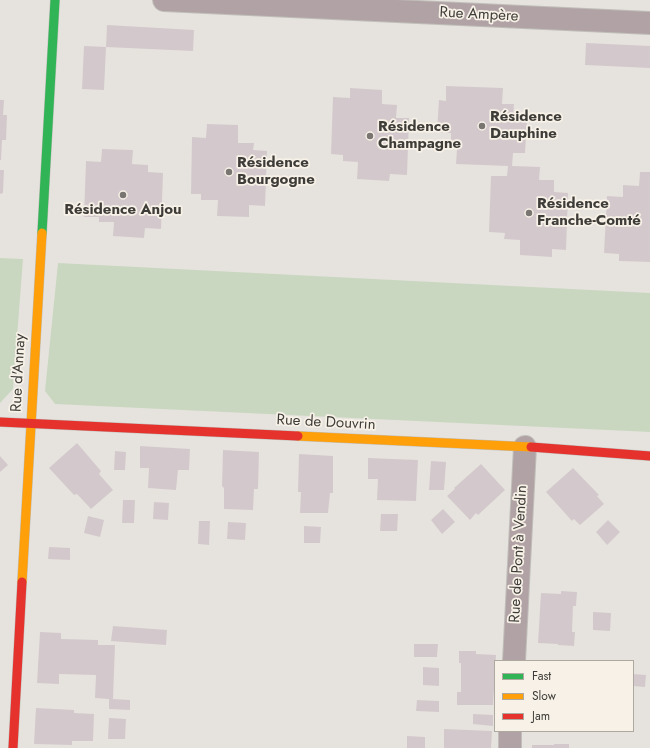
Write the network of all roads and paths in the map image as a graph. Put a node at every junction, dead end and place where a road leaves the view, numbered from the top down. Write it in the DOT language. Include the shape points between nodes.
graph roads {
  1 [pos="54,0"];
  2 [pos="172,0"];
  3 [pos="346,4"];
  4 [pos="512,8"];
  5 [pos="650,23"];
  6 [pos="0,422"];
  7 [pos="31,423"];
  8 [pos="525,447"];
  9 [pos="650,456"];
  10 [pos="514,660"];
  11 [pos="510,732"];
  12 [pos="14,748"];
  13 [pos="510,748"];
  1 -- 7 [label="street, Rue d'Annay"];
  2 -- 3 [label="street, Rue Ampère"];
  3 -- 4 [label="street, Rue Ampère"];
  4 -- 5 [label="street, Rue Ampère"];
  6 -- 7 [label="street, Rue de Douvrin"];
  7 -- 8 [label="street, Rue de Douvrin"];
  7 -- 12 [label="street, Rue d'Annay"];
  8 -- 9 [label="street, Rue de Douvrin"];
  8 -- 10 [label="street, Rue de Pont à Vendin"];
  11 -- 13 [label="street"];
}
